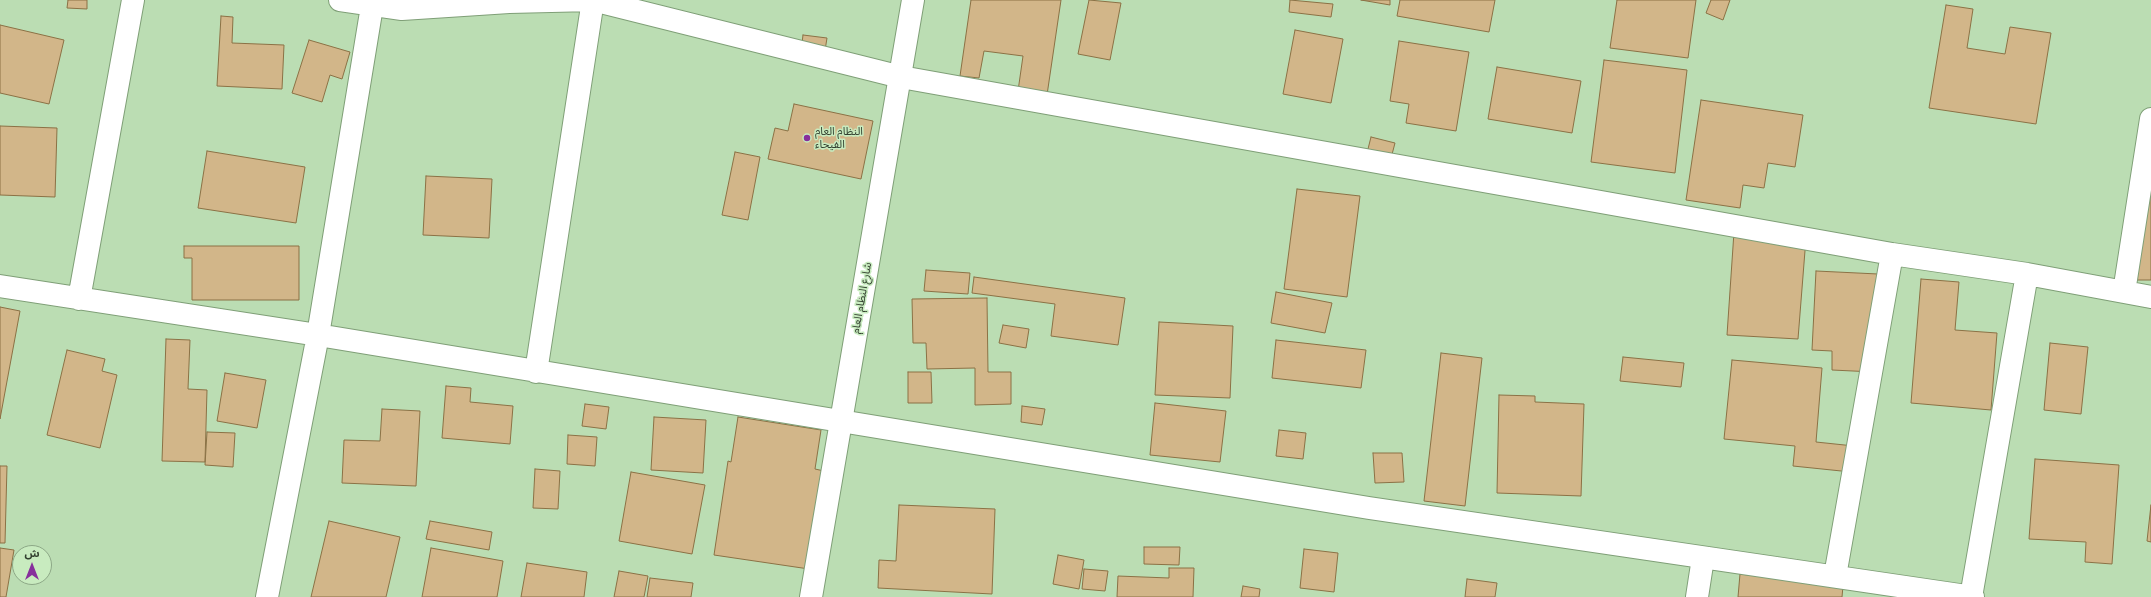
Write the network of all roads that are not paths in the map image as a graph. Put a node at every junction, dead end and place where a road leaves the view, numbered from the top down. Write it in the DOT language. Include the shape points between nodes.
graph roads {
  1 [pos="133,0"];
  2 [pos="340,0"];
  3 [pos="594,0"];
  4 [pos="913,0"];
  5 [pos="372,3"];
  6 [pos="901,77"];
  7 [pos="2151,119"];
  8 [pos="1892,254"];
  9 [pos="2027,274"];
  10 [pos="0,286"];
  11 [pos="2124,292"];
  12 [pos="2151,297"];
  13 [pos="79,299"];
  14 [pos="318,336"];
  15 [pos="536,372"];
  16 [pos="840,422"];
  17 [pos="1703,558"];
  18 [pos="1834,576"];
  19 [pos="1886,590"];
  20 [pos="267,597"];
  21 [pos="812,597"];
  22 [pos="1697,597"];
  23 [pos="1972,597"];
  1 -- 13 [label="street"];
  2 -- 5 [label="street"];
  3 -- 5 [label="street" via="402,9"];
  3 -- 6 [label="street"];
  3 -- 15 [label="street"];
  4 -- 6 [label="street, شارع النظام العام"];
  5 -- 14 [label="street"];
  6 -- 8 [label="street"];
  6 -- 16 [label="street, شارع النظام العام"];
  7 -- 11 [label="street"];
  8 -- 9 [label="street"];
  8 -- 18 [label="street"];
  9 -- 11 [label="street"];
  9 -- 23 [label="street"];
  10 -- 13 [label="street"];
  11 -- 12 [label="street"];
  13 -- 14 [label="street"];
  14 -- 15 [label="street"];
  14 -- 20 [label="street"];
  15 -- 16 [label="street"];
  16 -- 17 [label="street" via="1369,508"];
  16 -- 21 [label="street, شارع النظام العام"];
  17 -- 18 [label="street"];
  17 -- 22 [label="street"];
  18 -- 19 [label="street"];
  19 -- 23 [label="street"];
}
